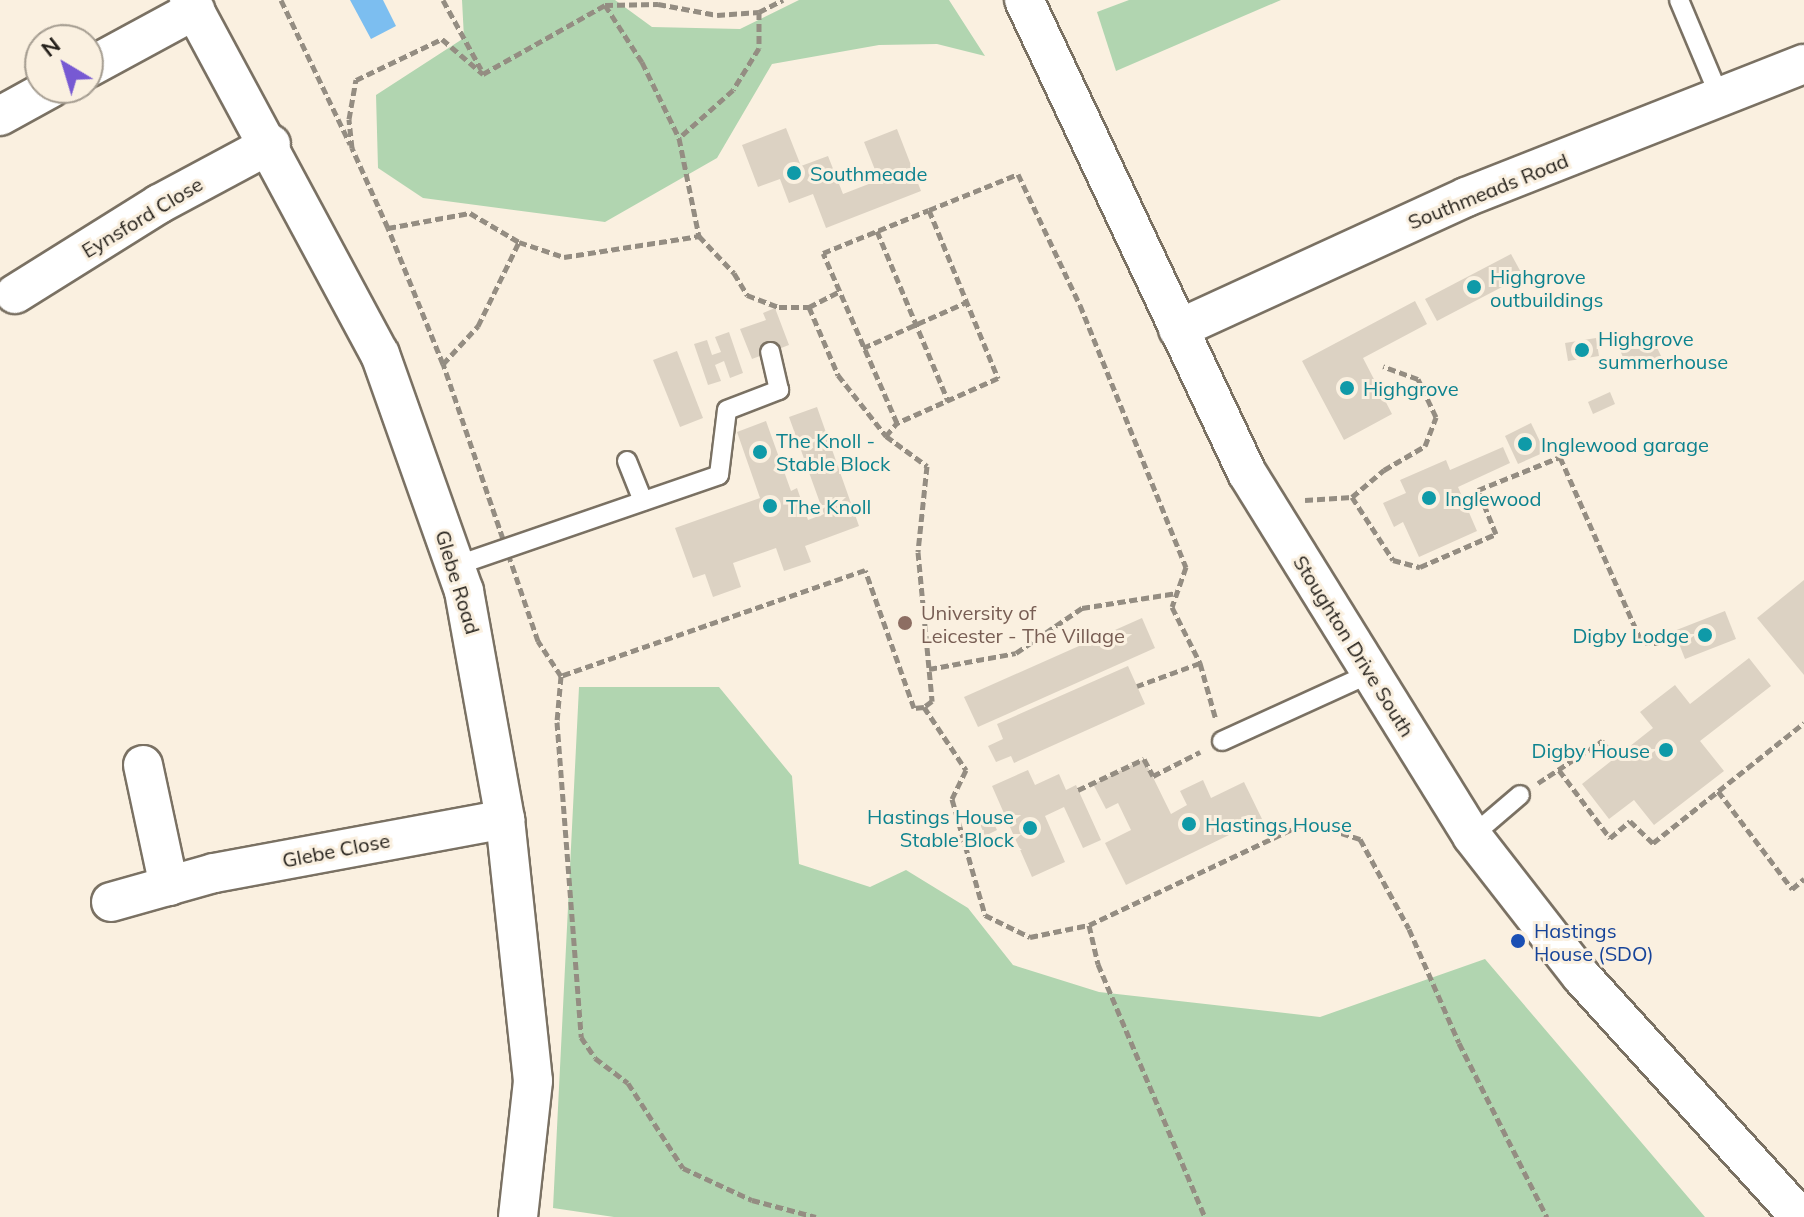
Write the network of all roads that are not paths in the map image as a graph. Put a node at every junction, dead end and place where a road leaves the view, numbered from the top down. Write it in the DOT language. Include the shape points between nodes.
graph roads {
  1 [pos="1679,0"];
  2 [pos="1028,2"];
  3 [pos="192,5"];
  4 [pos="104,58"];
  5 [pos="1804,64"];
  6 [pos="1721,100"];
  7 [pos="24,103"];
  8 [pos="0,116"];
  9 [pos="271,144"];
  10 [pos="15,294"];
  11 [pos="1178,329"];
  12 [pos="770,352"];
  13 [pos="627,461"];
  14 [pos="643,501"];
  15 [pos="455,566"];
  16 [pos="1371,673"];
  17 [pos="1222,741"];
  18 [pos="143,765"];
  19 [pos="1520,795"];
  20 [pos="505,819"];
  21 [pos="1472,836"];
  22 [pos="169,886"];
  23 [pos="111,902"];
  24 [pos="518,1217"];
  25 [pos="1800,1217"];
  1 -- 6 [label="lane"];
  2 -- 11 [label="street, Stoughton Drive South"];
  3 -- 4 [label="street"];
  3 -- 9 [label="street, Glebe Road"];
  5 -- 6 [label="street, Southmeads Road"];
  6 -- 11 [label="street, Southmeads Road" via="1466,197"];
  7 -- 8 [label="street"];
  9 -- 10 [label="street, Eynsford Close" via="159,204"];
  9 -- 15 [label="street, Glebe Road" via="380,354"];
  11 -- 16 [label="street, Stoughton Drive South" via="1270,511"];
  12 -- 14 [label="lane" via="779,390 727,410 719,475"];
  13 -- 14 [label="lane"];
  14 -- 15 [label="lane"];
  15 -- 20 [label="street, Glebe Road" via="483,671"];
  16 -- 17 [label="lane"];
  16 -- 21 [label="street, Stoughton Drive South"];
  18 -- 22 [label="street"];
  19 -- 21 [label="lane"];
  20 -- 22 [label="street, Glebe Close"];
  20 -- 24 [label="street, Glebe Road" via="533,1081"];
  21 -- 25 [label="street, Stoughton Drive South" via="1581,976"];
  22 -- 23 [label="street, Glebe Close"];
}
